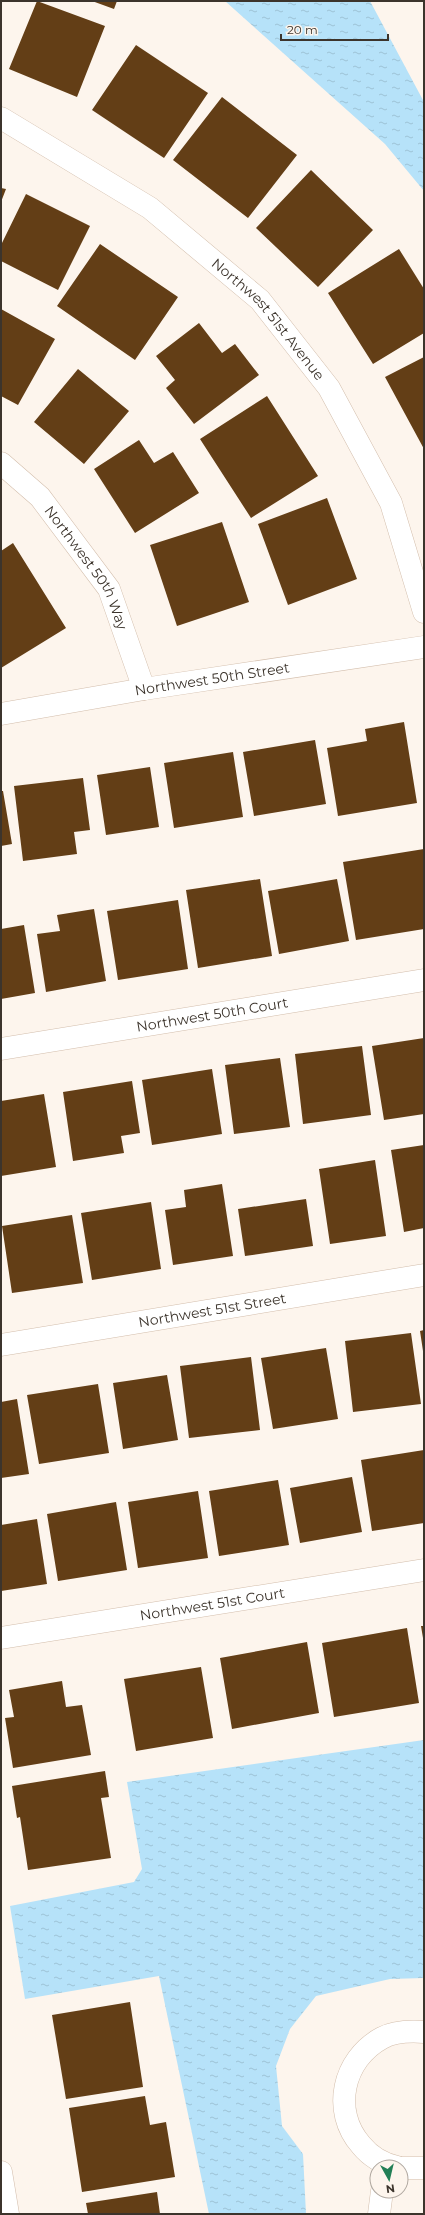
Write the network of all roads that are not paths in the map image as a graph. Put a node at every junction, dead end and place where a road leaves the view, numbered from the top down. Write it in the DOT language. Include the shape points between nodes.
graph roads {
  1 [pos="1,118"];
  2 [pos="1,464"];
  3 [pos="424,612"];
  4 [pos="424,647"];
  5 [pos="144,689"];
  6 [pos="1,714"];
  7 [pos="424,980"];
  8 [pos="1,1049"];
  9 [pos="424,1275"];
  10 [pos="1,1345"];
  11 [pos="424,1570"];
  12 [pos="1,1638"];
  13 [pos="424,2032"];
  14 [pos="379,2159"];
  15 [pos="409,2168"];
  16 [pos="424,2168"];
  17 [pos="1,2172"];
  18 [pos="381,2199"];
  19 [pos="8,2214"];
  20 [pos="379,2214"];
  1 -- 3 [label="street, Northwest 51st Avenue" via="150,208 260,300 329,388 391,502"];
  2 -- 5 [label="street, Northwest 50th Way" via="40,497 109,589"];
  4 -- 5 [label="street, Northwest 50th Street"];
  5 -- 6 [label="street, Northwest 50th Street"];
  7 -- 8 [label="street, Northwest 50th Court"];
  9 -- 10 [label="street, Northwest 51st Street"];
  11 -- 12 [label="street, Northwest 51st Court"];
  13 -- 14 [label="street" via="405,2031 383,2038 364,2051 350,2070 344,2092 345,2115 354,2136 369,2154"];
  15 -- 16 [label="street"];
  17 -- 19 [label="street"];
  18 -- 20 [label="street"];
}
